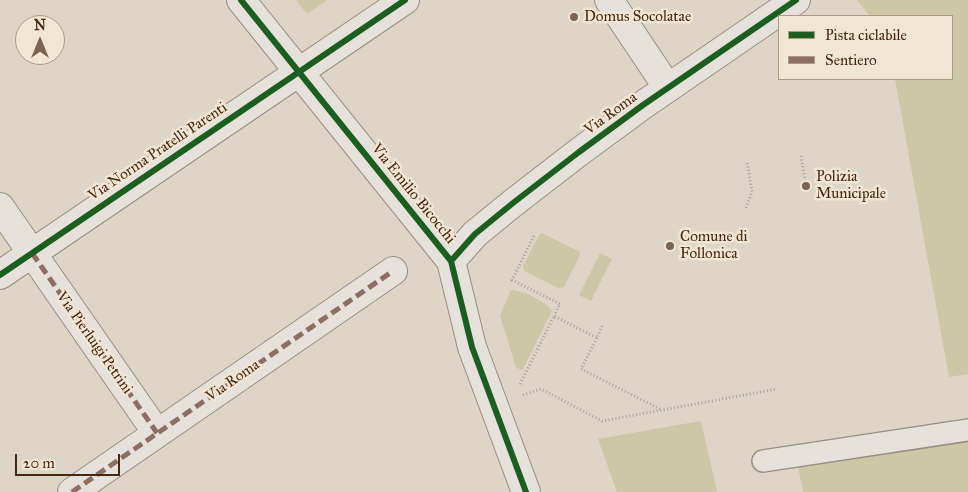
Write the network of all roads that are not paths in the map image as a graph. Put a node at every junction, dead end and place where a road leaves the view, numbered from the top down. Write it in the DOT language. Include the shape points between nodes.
graph roads {
  1 [pos="241,0"];
  2 [pos="405,0"];
  3 [pos="609,0"];
  4 [pos="796,0"];
  5 [pos="298,71"];
  6 [pos="668,88"];
  7 [pos="0,207"];
  8 [pos="32,253"];
  9 [pos="451,261"];
  10 [pos="393,271"];
  11 [pos="0,275"];
  12 [pos="968,430"];
  13 [pos="157,433"];
  14 [pos="763,461"];
  15 [pos="72,492"];
  16 [pos="526,492"];
  1 -- 5 [label="street, Via Emilio Bicocchi"];
  2 -- 5 [label="street, Via Norma Pratelli Parenti"];
  3 -- 6 [label="street"];
  4 -- 6 [label="street, Via Roma"];
  5 -- 8 [label="street, Via Norma Pratelli Parenti"];
  5 -- 9 [label="street, Via Emilio Bicocchi"];
  6 -- 9 [label="street, Via Roma" via="513,203 475,234"];
  7 -- 8 [label="street, Via Pierluigi Petrini"];
  8 -- 11 [label="street, Via Norma Pratelli Parenti"];
  8 -- 13 [label="street, Via Pierluigi Petrini"];
  9 -- 16 [label="street, Via Emilio Bicocchi" via="472,347"];
  10 -- 13 [label="street, Via Roma"];
  12 -- 14 [label="lane"];
  13 -- 15 [label="street, Via Roma"];
}
